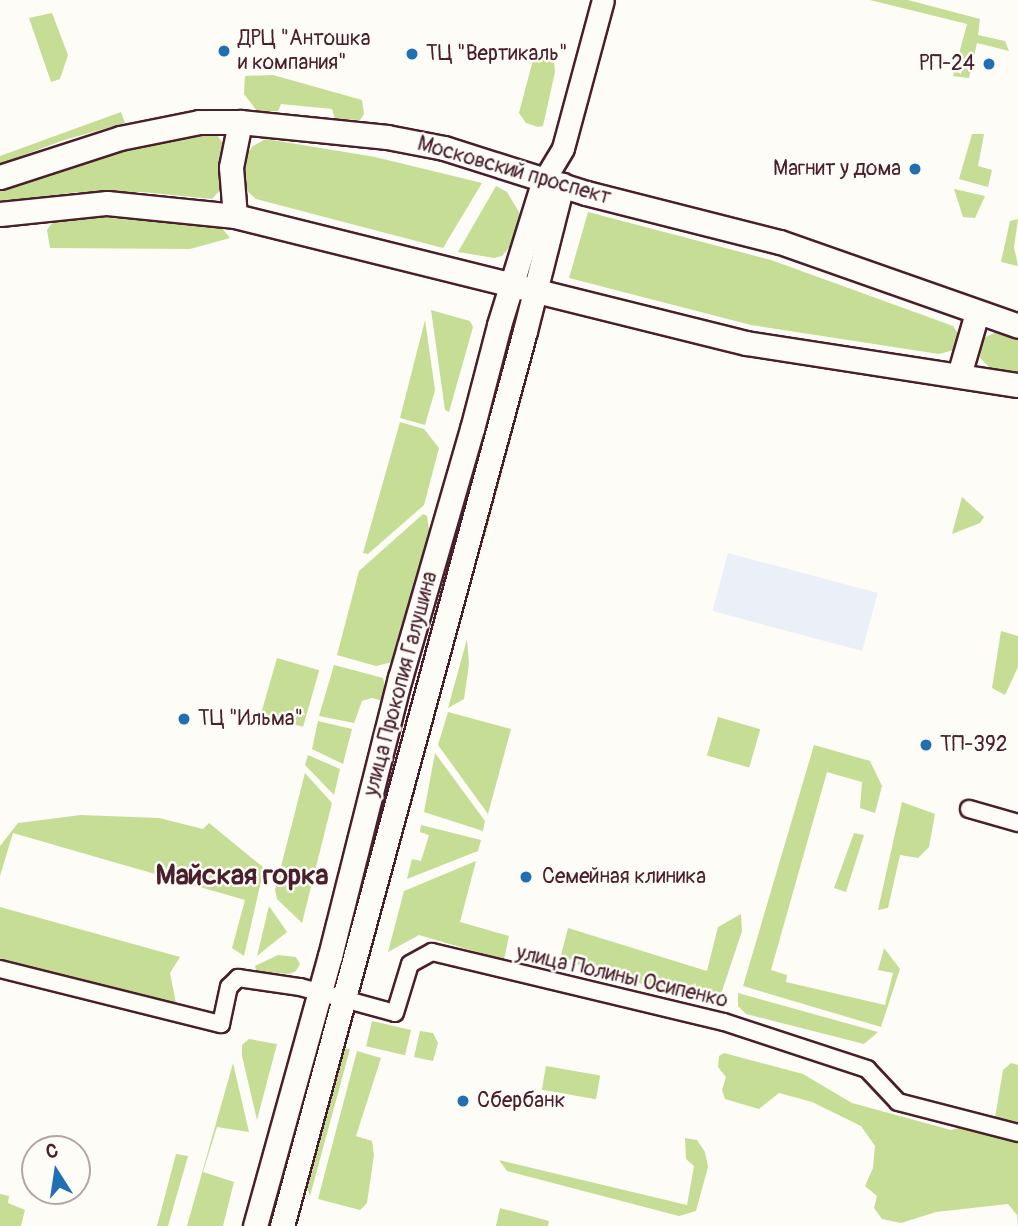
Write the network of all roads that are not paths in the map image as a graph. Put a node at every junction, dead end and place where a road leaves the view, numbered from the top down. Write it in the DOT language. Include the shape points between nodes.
graph roads {
  1 [pos="603,0"];
  2 [pos="240,122"];
  3 [pos="0,177"];
  4 [pos="553,183"];
  5 [pos="0,214"];
  6 [pos="235,216"];
  7 [pos="511,285"];
  8 [pos="536,293"];
  9 [pos="977,313"];
  10 [pos="1018,326"];
  11 [pos="959,375"];
  12 [pos="1018,385"];
  13 [pos="969,809"];
  14 [pos="1018,823"];
  15 [pos="0,969"];
  16 [pos="318,993"];
  17 [pos="344,1001"];
  18 [pos="1018,1133"];
  19 [pos="255,1226"];
  20 [pos="282,1226"];
  1 -- 4 [label="street, улица Прокопия Галушина"];
  2 -- 3 [label="main road, Московский проспект" via="157,129"];
  2 -- 4 [label="main road, Московский проспект" via="387,137 502,164"];
  2 -- 6 [label="main road" via="231,167"];
  4 -- 7 [label="main road, улица Прокопия Галушина"];
  4 -- 8 [label="main road, улица Прокопия Галушина"];
  4 -- 9 [label="main road, Московский проспект" via="780,242"];
  5 -- 6 [label="main road" via="107,202"];
  6 -- 7 [label="main road"];
  7 -- 8 [label="main road"];
  7 -- 16 [label="main road, улица Прокопия Галушина" via="400,678"];
  8 -- 11 [label="main road" via="746,343"];
  8 -- 17 [label="main road, улица Прокопия Галушина"];
  9 -- 10 [label="main road, Московский проспект"];
  9 -- 11 [label="main road"];
  11 -- 12 [label="main road"];
  13 -- 14 [label="street"];
  15 -- 16 [label="street, улица Полины Осипенко" via="221,1024 229,987 238,978"];
  16 -- 17 [label="street, улица Полины Осипенко"];
  16 -- 19 [label="main road, улица Прокопия Галушина"];
  17 -- 18 [label="street, улица Полины Осипенко" via="395,1013 410,964 432,952 724,1022 867,1069 898,1102"];
  17 -- 20 [label="main road, улица Прокопия Галушина"];
}
